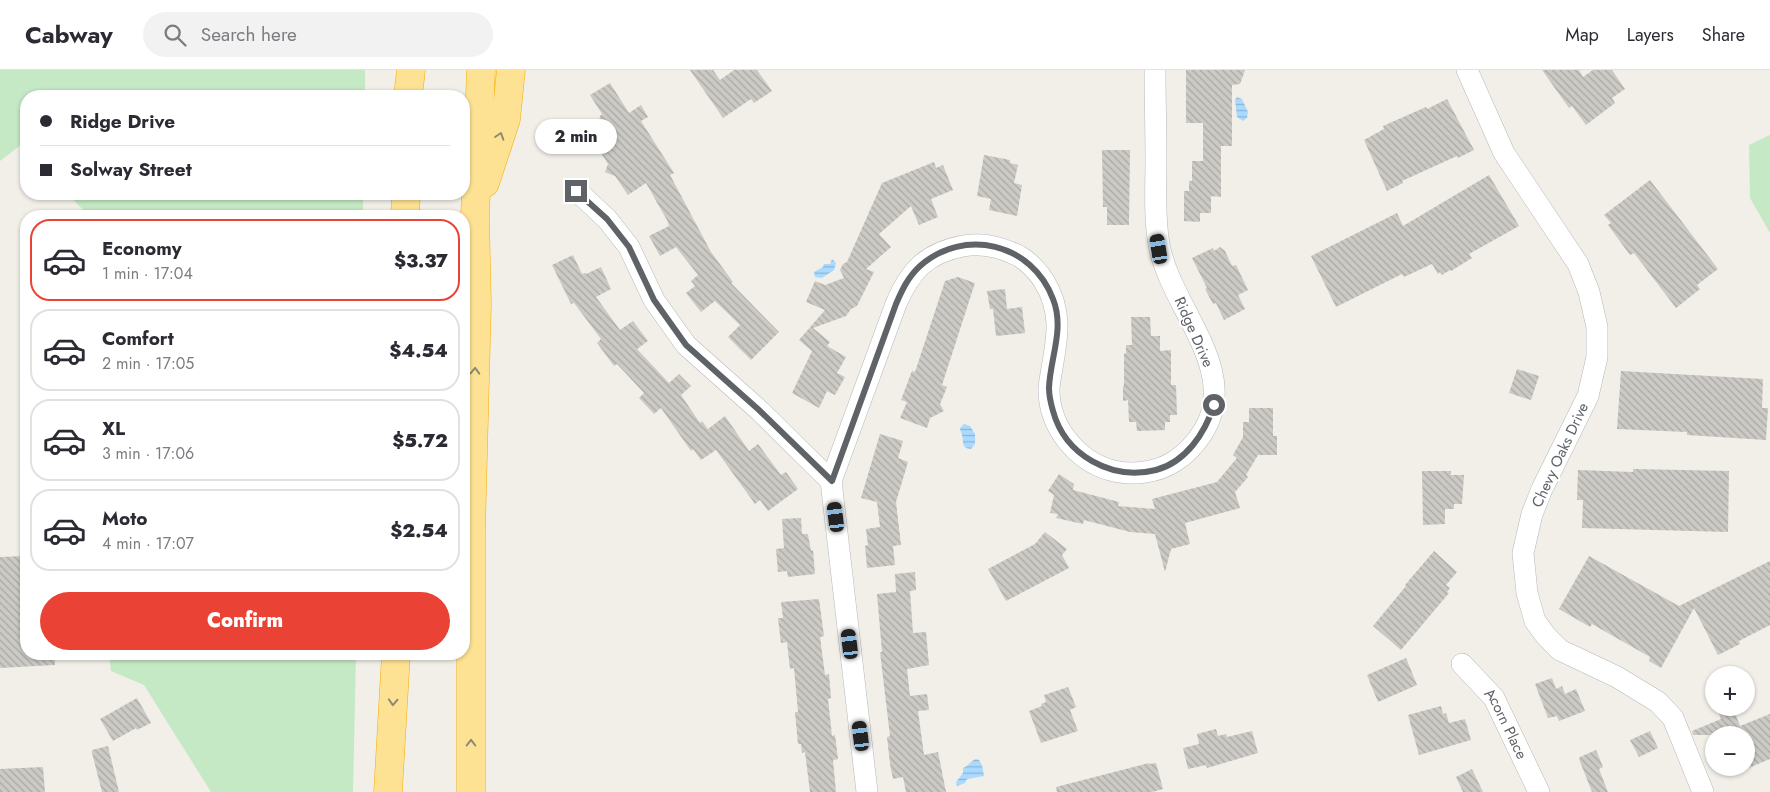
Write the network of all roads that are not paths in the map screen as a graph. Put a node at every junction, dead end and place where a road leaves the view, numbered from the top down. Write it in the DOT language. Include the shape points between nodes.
graph roads {
  1 [pos="411,70"];
  2 [pos="481,70"];
  3 [pos="511,70"];
  4 [pos="1155,70"];
  5 [pos="1467,70"];
  6 [pos="409,90"];
  7 [pos="576,191"];
  8 [pos="475,216"];
  9 [pos="832,481"];
  10 [pos="396,660"];
  11 [pos="1462,664"];
  12 [pos="388,792"];
  13 [pos="471,792"];
  14 [pos="867,792"];
  15 [pos="1539,792"];
  16 [pos="1703,792"];
  1 -- 6 [label="highway"];
  2 -- 8 [label="highway"];
  8 -- 3 [label="highway, one-way" via="506,118"];
  4 -- 9 [label="street, Ridge Drive" via="1155,214 1159,249 1209,360 1215,390 1209,423 1199,438 1174,462 1158,469 1125,473 1089,461 1063,435 1051,405 1049,389 1058,319 1054,300 1042,277 1022,258 1006,250 970,244 935,255 919,266 905,283"];
  5 -- 16 [label="street, Chevy Oaks Drive" via="1504,153 1578,264 1597,327 1597,357 1588,396 1532,514 1523,553 1526,593 1535,620 1560,650 1617,677 1658,702 1673,718"];
  7 -- 9 [label="street" via="607,219 629,247 654,300 686,345"];
  13 -- 8 [label="highway, one-way" via="470,532 478,304"];
  9 -- 14 [label="street"];
  10 -- 12 [label="highway, one-way"];
  11 -- 15 [label="street, Acorn Place" via="1494,698"];
}
